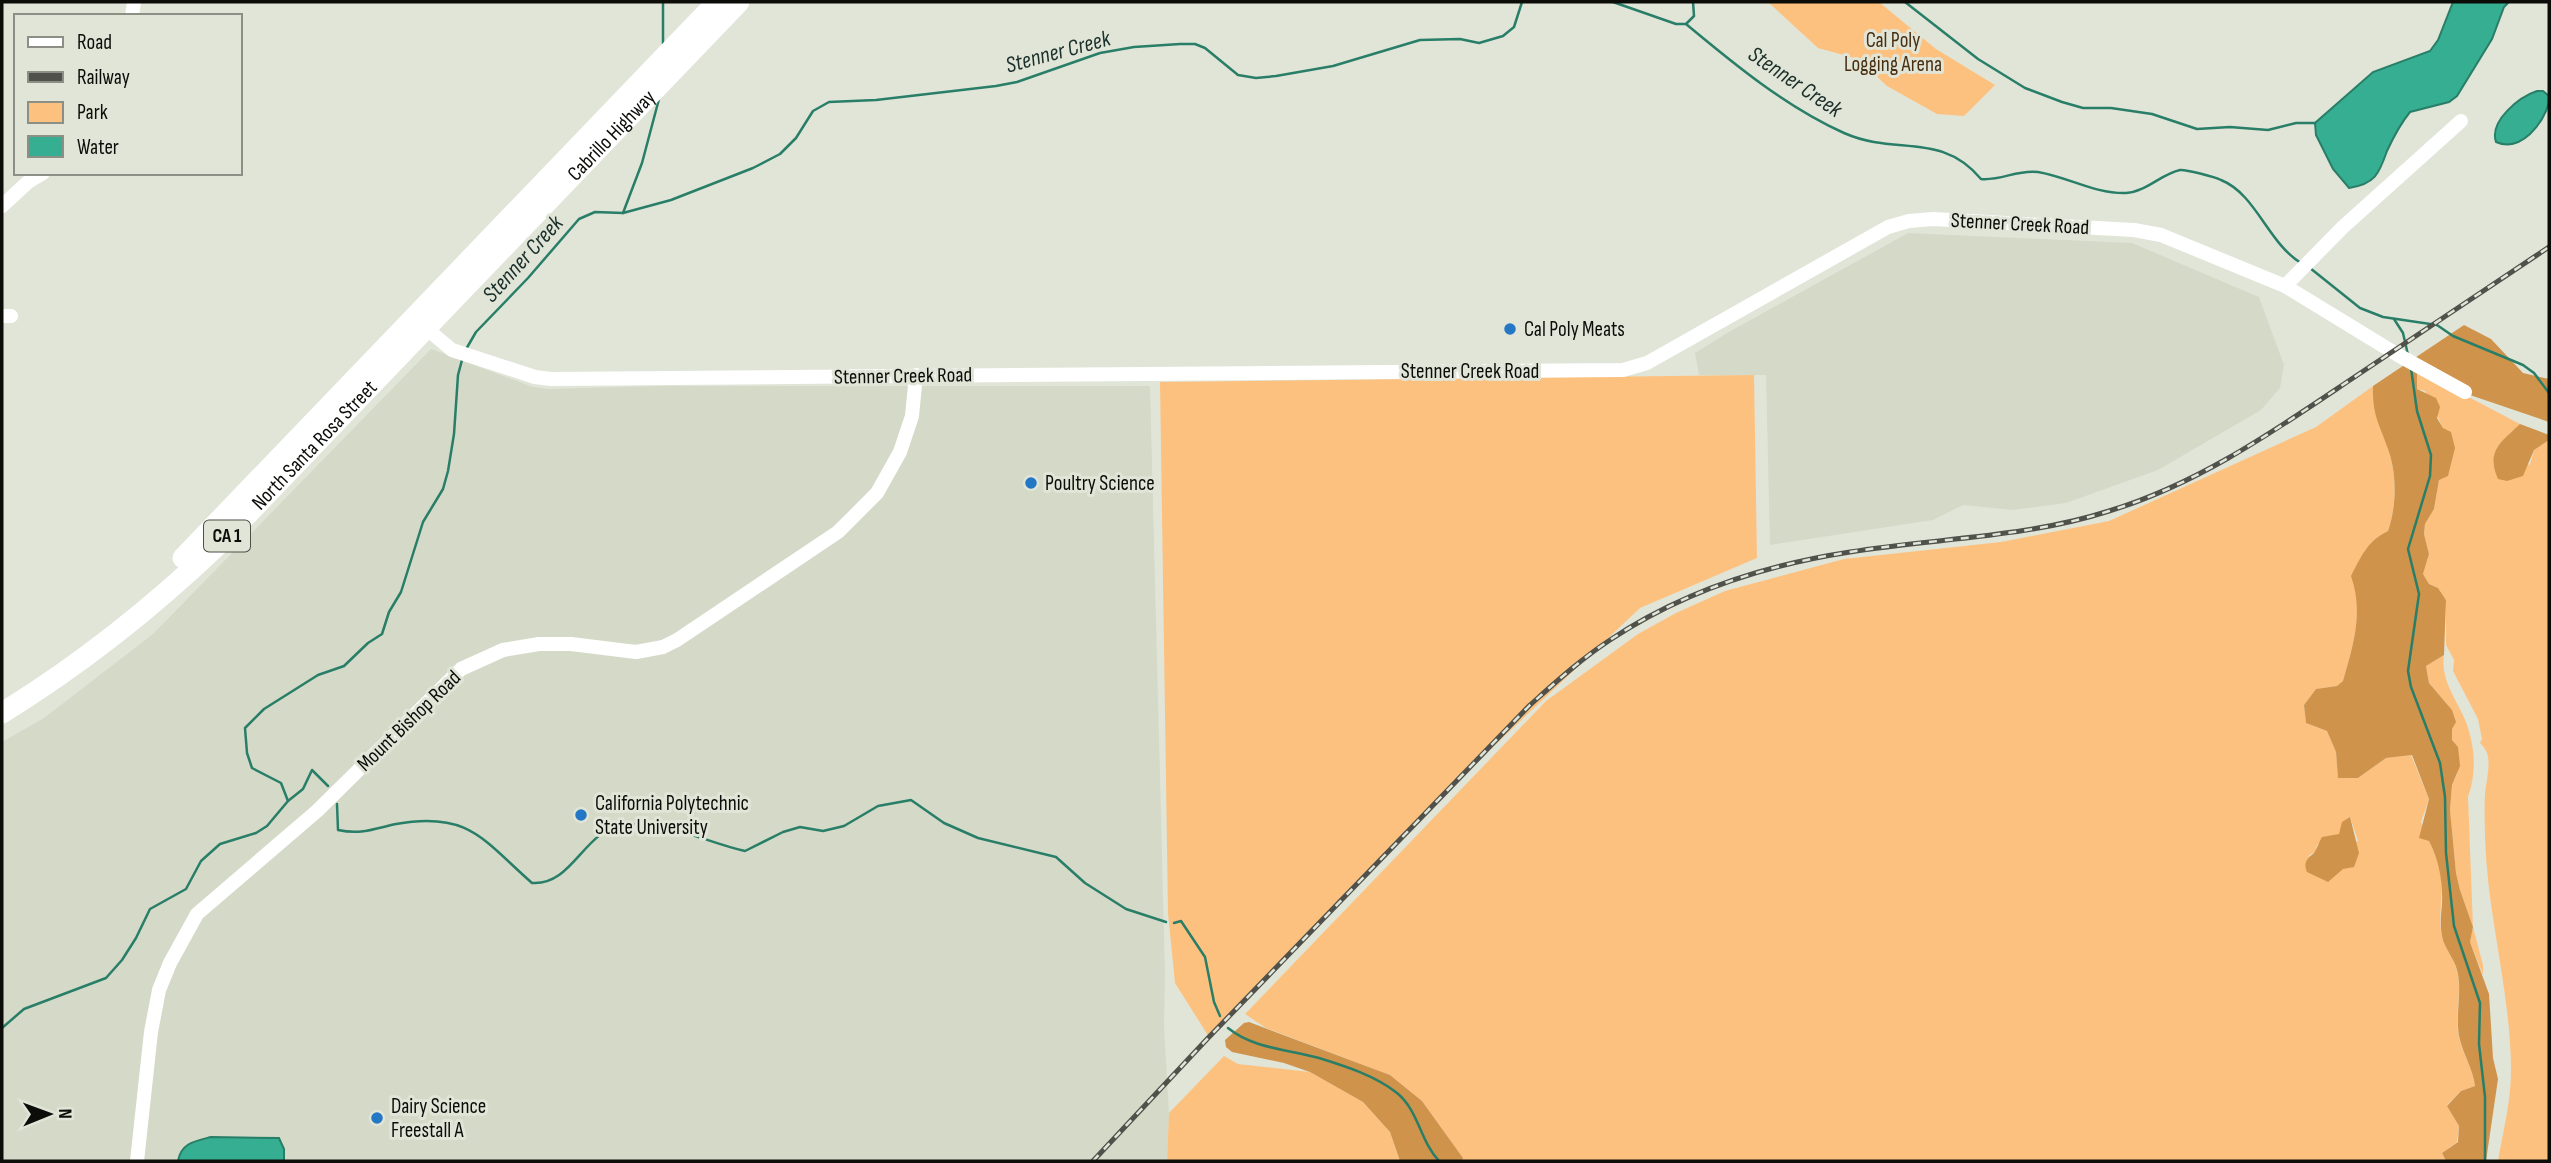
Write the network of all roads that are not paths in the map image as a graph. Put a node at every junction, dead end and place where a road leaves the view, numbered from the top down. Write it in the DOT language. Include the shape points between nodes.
graph roads {
  1 [pos="717,2"];
  2 [pos="739,2"];
  3 [pos="2461,121"];
  4 [pos="40,175"];
  5 [pos="2,206"];
  6 [pos="2285,286"];
  7 [pos="420,323"];
  8 [pos="916,375"];
  9 [pos="2465,392"];
  10 [pos="2,698"];
  11 [pos="2,713"];
  12 [pos="138,1161"];
  1 -- 7 [label="highway, Cabrillo Highway / CA 1"];
  2 -- 7 [label="highway, Cabrillo Highway / CA 1"];
  3 -- 6 [label="street"];
  4 -- 5 [label="street"];
  6 -- 8 [label="street, Stenner Creek Road" via="2146,231 1933,219 1888,227 1647,363 1623,370"];
  6 -- 9 [label="street, Stenner Creek Road"];
  7 -- 8 [label="street, Stenner Creek Road" via="452,350 535,377"];
  7 -- 10 [label="highway, North Santa Rosa Street / CA 1" via="175,566 97,632"];
  7 -- 11 [label="highway, North Santa Rosa Street / CA 1" via="186,575 82,660"];
  8 -- 12 [label="street, Mount Bishop Road" via="912,416 900,452 877,493 838,532 663,647 636,652 539,644 503,650 461,668 317,811 197,914 159,990"];
}
